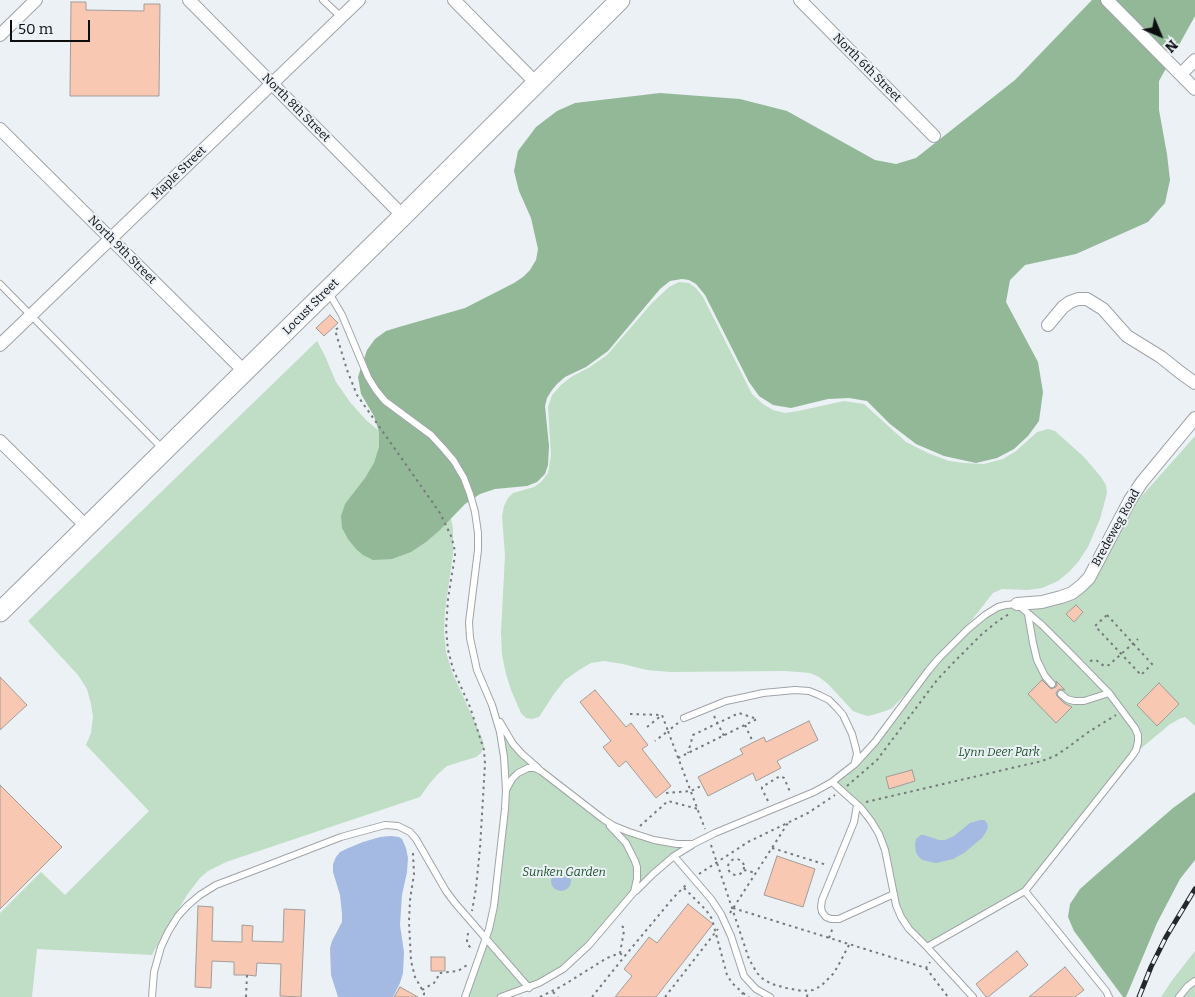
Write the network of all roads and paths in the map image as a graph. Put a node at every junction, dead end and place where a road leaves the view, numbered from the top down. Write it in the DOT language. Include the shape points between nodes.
graph roads {
  1 [pos="36,0"];
  2 [pos="189,0"];
  3 [pos="323,0"];
  4 [pos="359,0"];
  5 [pos="454,0"];
  6 [pos="620,0"];
  7 [pos="800,0"];
  8 [pos="1107,0"];
  9 [pos="340,18"];
  10 [pos="0,35"];
  11 [pos="1195,60"];
  12 [pos="1181,74"];
  13 [pos="272,83"];
  14 [pos="536,83"];
  15 [pos="1195,89"];
  16 [pos="0,129"];
  17 [pos="934,136"];
  18 [pos="403,216"];
  19 [pos="111,239"];
  20 [pos="0,284"];
  21 [pos="328,290"];
  22 [pos="32,315"];
  23 [pos="345,321"];
  24 [pos="1048,325"];
  25 [pos="0,345"];
  26 [pos="244,372"];
  27 [pos="1195,383"];
  28 [pos="1195,418"];
  29 [pos="0,441"];
  30 [pos="165,451"];
  31 [pos="87,527"];
  32 [pos="1017,604"];
  33 [pos="0,612"];
  34 [pos="1028,614"];
  35 [pos="1138,639"];
  36 [pos="1133,644"];
  37 [pos="1122,654"];
  38 [pos="1083,666"];
  39 [pos="1052,684"];
  40 [pos="1061,694"];
  41 [pos="1109,694"];
  42 [pos="492,705"];
  43 [pos="1123,711"];
  44 [pos="630,714"];
  45 [pos="662,715"];
  46 [pos="684,718"];
  47 [pos="718,723"];
  48 [pos="745,726"];
  49 [pos="647,727"];
  50 [pos="668,731"];
  51 [pos="724,736"];
  52 [pos="752,740"];
  53 [pos="655,741"];
  54 [pos="688,754"];
  55 [pos="678,758"];
  56 [pos="855,764"];
  57 [pos="541,771"];
  58 [pos="832,782"];
  59 [pos="701,786"];
  60 [pos="506,790"];
  61 [pos="691,791"];
  62 [pos="841,791"];
  63 [pos="666,793"];
  64 [pos="795,800"];
  65 [pos="857,805"];
  66 [pos="698,809"];
  67 [pos="773,809"];
  68 [pos="603,819"];
  69 [pos="410,832"];
  70 [pos="632,833"];
  71 [pos="708,837"];
  72 [pos="693,844"];
  73 [pos="772,848"];
  74 [pos="730,854"];
  75 [pos="674,856"];
  76 [pos="733,860"];
  77 [pos="717,862"];
  78 [pos="836,868"];
  79 [pos="744,870"];
  80 [pos="756,873"];
  81 [pos="693,878"];
  82 [pos="683,887"];
  83 [pos="1025,891"];
  84 [pos="634,892"];
  85 [pos="894,894"];
  86 [pos="733,908"];
  87 [pos="612,918"];
  88 [pos="836,920"];
  89 [pos="470,921"];
  90 [pos="829,938"];
  91 [pos="486,939"];
  92 [pos="849,945"];
  93 [pos="927,947"];
  94 [pos="476,951"];
  95 [pos="620,953"];
  96 [pos="935,955"];
  97 [pos="624,957"];
  98 [pos="470,963"];
  99 [pos="926,968"];
  100 [pos="247,976"];
  101 [pos="1195,981"];
  102 [pos="529,988"];
  103 [pos="422,990"];
  104 [pos="808,991"];
  105 [pos="552,992"];
  106 [pos="743,993"];
  107 [pos="152,997"];
  108 [pos="246,997"];
  109 [pos="424,997"];
  110 [pos="465,997"];
  111 [pos="501,997"];
  112 [pos="543,997"];
  113 [pos="558,997"];
  114 [pos="592,997"];
  115 [pos="739,997"];
  116 [pos="749,997"];
  117 [pos="770,997"];
  118 [pos="807,997"];
  119 [pos="948,997"];
  120 [pos="973,997"];
  121 [pos="1109,997"];
  122 [pos="1179,997"];
  1 -- 10 [label="street"];
  2 -- 13 [label="street, North 8th Street"];
  3 -- 9 [label="lane"];
  4 -- 9 [label="street, Maple Street"];
  5 -- 14 [label="street"];
  6 -- 14 [label="street, Locust Street"];
  7 -- 17 [label="street, North 6th Street"];
  8 -- 12 [label="street"];
  9 -- 13 [label="street, Maple Street"];
  11 -- 12 [label="street"];
  12 -- 15 [label="street"];
  13 -- 18 [label="street, North 8th Street"];
  13 -- 19 [label="street, Maple Street"];
  14 -- 18 [label="street, Locust Street"];
  16 -- 19 [label="street, North 9th Street"];
  18 -- 21 [label="street, Locust Street"];
  19 -- 22 [label="street, Maple Street"];
  19 -- 26 [label="street, North 9th Street"];
  20 -- 22 [label="lane"];
  21 -- 23 [label="lane"];
  21 -- 26 [label="street, Locust Street"];
  22 -- 25 [label="street, Maple Street"];
  22 -- 30 [label="lane"];
  23 -- 42 [label="lane" via="376,390 385,401 431,435 464,478 478,533 470,638 477,670"];
  23 -- 89 [label="path" via="335,330 357,395 440,513 454,546 446,629 448,650 484,750 485,764 476,888"];
  24 -- 27 [label="street" via="1070,302 1086,299 1103,309 1127,336"];
  26 -- 30 [label="street, Locust Street"];
  28 -- 32 [label="street, Bredeweg Road" via="1130,500 1089,578 1072,593 1061,597"];
  29 -- 31 [label="street"];
  30 -- 31 [label="street, Locust Street"];
  31 -- 33 [label="street, Locust Street"];
  32 -- 34 [label="lane"];
  32 -- 56 [label="lane" via="998,607 953,643"];
  34 -- 38 [label="lane"];
  34 -- 39 [label="lane" via="1037,660"];
  34 -- 62 [label="path" via="1008,614 982,634 937,680 876,760"];
  35 -- 36 [label="path"];
  36 -- 37 [label="path"];
  36 -- 37 [label="path" via="1152,664 1141,675"];
  36 -- 37 [label="path" via="1107,615 1095,626"];
  37 -- 38 [label="path" via="1109,665 1093,660"];
  38 -- 41 [label="lane"];
  40 -- 41 [label="lane" via="1074,701"];
  41 -- 43 [label="lane"];
  42 -- 57 [label="lane" via="502,728 522,754"];
  42 -- 60 [label="lane" via="500,732"];
  43 -- 65 [label="path" via="1068,748 1042,761"];
  43 -- 83 [label="lane" via="1138,735 1136,750"];
  44 -- 45 [label="path"];
  45 -- 49 [label="path"];
  45 -- 50 [label="path"];
  46 -- 50 [label="path"];
  46 -- 56 [label="lane" via="726,701 762,693 809,691 829,700 843,716 856,749"];
  47 -- 48 [label="path" via="739,713 757,719"];
  47 -- 51 [label="path"];
  47 -- 54 [label="path" via="693,735"];
  48 -- 51 [label="path"];
  48 -- 52 [label="path"];
  50 -- 53 [label="path"];
  50 -- 55 [label="path"];
  51 -- 54 [label="path"];
  54 -- 55 [label="path"];
  55 -- 61 [label="path"];
  56 -- 58 [label="lane"];
  57 -- 60 [label="lane" via="524,769 512,779"];
  57 -- 68 [label="lane"];
  58 -- 62 [label="lane"];
  58 -- 64 [label="lane"];
  59 -- 61 [label="path"];
  60 -- 91 [label="lane" via="494,906"];
  61 -- 63 [label="path"];
  61 -- 66 [label="path"];
  62 -- 65 [label="lane"];
  62 -- 74 [label="path" via="808,813"];
  64 -- 67 [label="lane"];
  64 -- 67 [label="path" via="780,776 762,787"];
  65 -- 78 [label="lane" via="854,822"];
  65 -- 85 [label="lane" via="879,834"];
  66 -- 70 [label="path" via="668,802"];
  66 -- 71 [label="path"];
  67 -- 71 [label="lane"];
  68 -- 70 [label="lane"];
  68 -- 84 [label="lane" via="626,843 635,861 637,879"];
  69 -- 89 [label="lane" via="446,891"];
  69 -- 103 [label="path" via="414,858 409,922 411,961"];
  69 -- 107 [label="lane" via="398,826 385,825 341,837 200,895 178,916 160,947"];
  70 -- 72 [label="lane" via="654,840"];
  71 -- 72 [label="lane"];
  71 -- 77 [label="path"];
  72 -- 75 [label="lane"];
  73 -- 78 [label="path"];
  74 -- 76 [label="path"];
  74 -- 77 [label="path"];
  75 -- 81 [label="lane"];
  75 -- 84 [label="lane"];
  76 -- 79 [label="path" via="742,862"];
  76 -- 79 [label="path" via="728,866 731,873 738,875"];
  77 -- 81 [label="path"];
  77 -- 86 [label="path"];
  78 -- 88 [label="lane" via="821,907 826,917"];
  79 -- 80 [label="path"];
  81 -- 82 [label="path"];
  81 -- 117 [label="lane" via="721,914 744,976"];
  82 -- 97 [label="path"];
  82 -- 106 [label="path" via="712,919 728,975"];
  83 -- 93 [label="lane"];
  83 -- 121 [label="lane"];
  84 -- 87 [label="lane"];
  85 -- 88 [label="lane"];
  85 -- 93 [label="lane" via="901,917"];
  86 -- 90 [label="path"];
  86 -- 104 [label="path" via="757,974 772,984"];
  87 -- 95 [label="path" via="623,929"];
  87 -- 102 [label="lane" via="568,965"];
  88 -- 90 [label="path"];
  89 -- 91 [label="lane"];
  89 -- 94 [label="path" via="467,941"];
  90 -- 92 [label="path"];
  91 -- 102 [label="lane"];
  91 -- 110 [label="lane"];
  92 -- 99 [label="path"];
  92 -- 104 [label="path" via="832,974 820,986"];
  93 -- 96 [label="lane"];
  95 -- 97 [label="path"];
  95 -- 105 [label="path" via="606,958"];
  96 -- 99 [label="path"];
  96 -- 120 [label="lane"];
  97 -- 114 [label="path"];
  98 -- 103 [label="path" via="458,971 439,973 434,983"];
  99 -- 119 [label="path"];
  100 -- 108 [label="path"];
  101 -- 122 [label="lane"];
  102 -- 111 [label="lane"];
  103 -- 109 [label="path"];
  104 -- 118 [label="path"];
  105 -- 112 [label="path"];
  105 -- 113 [label="path"];
  106 -- 115 [label="path"];
  106 -- 116 [label="path"];
}
